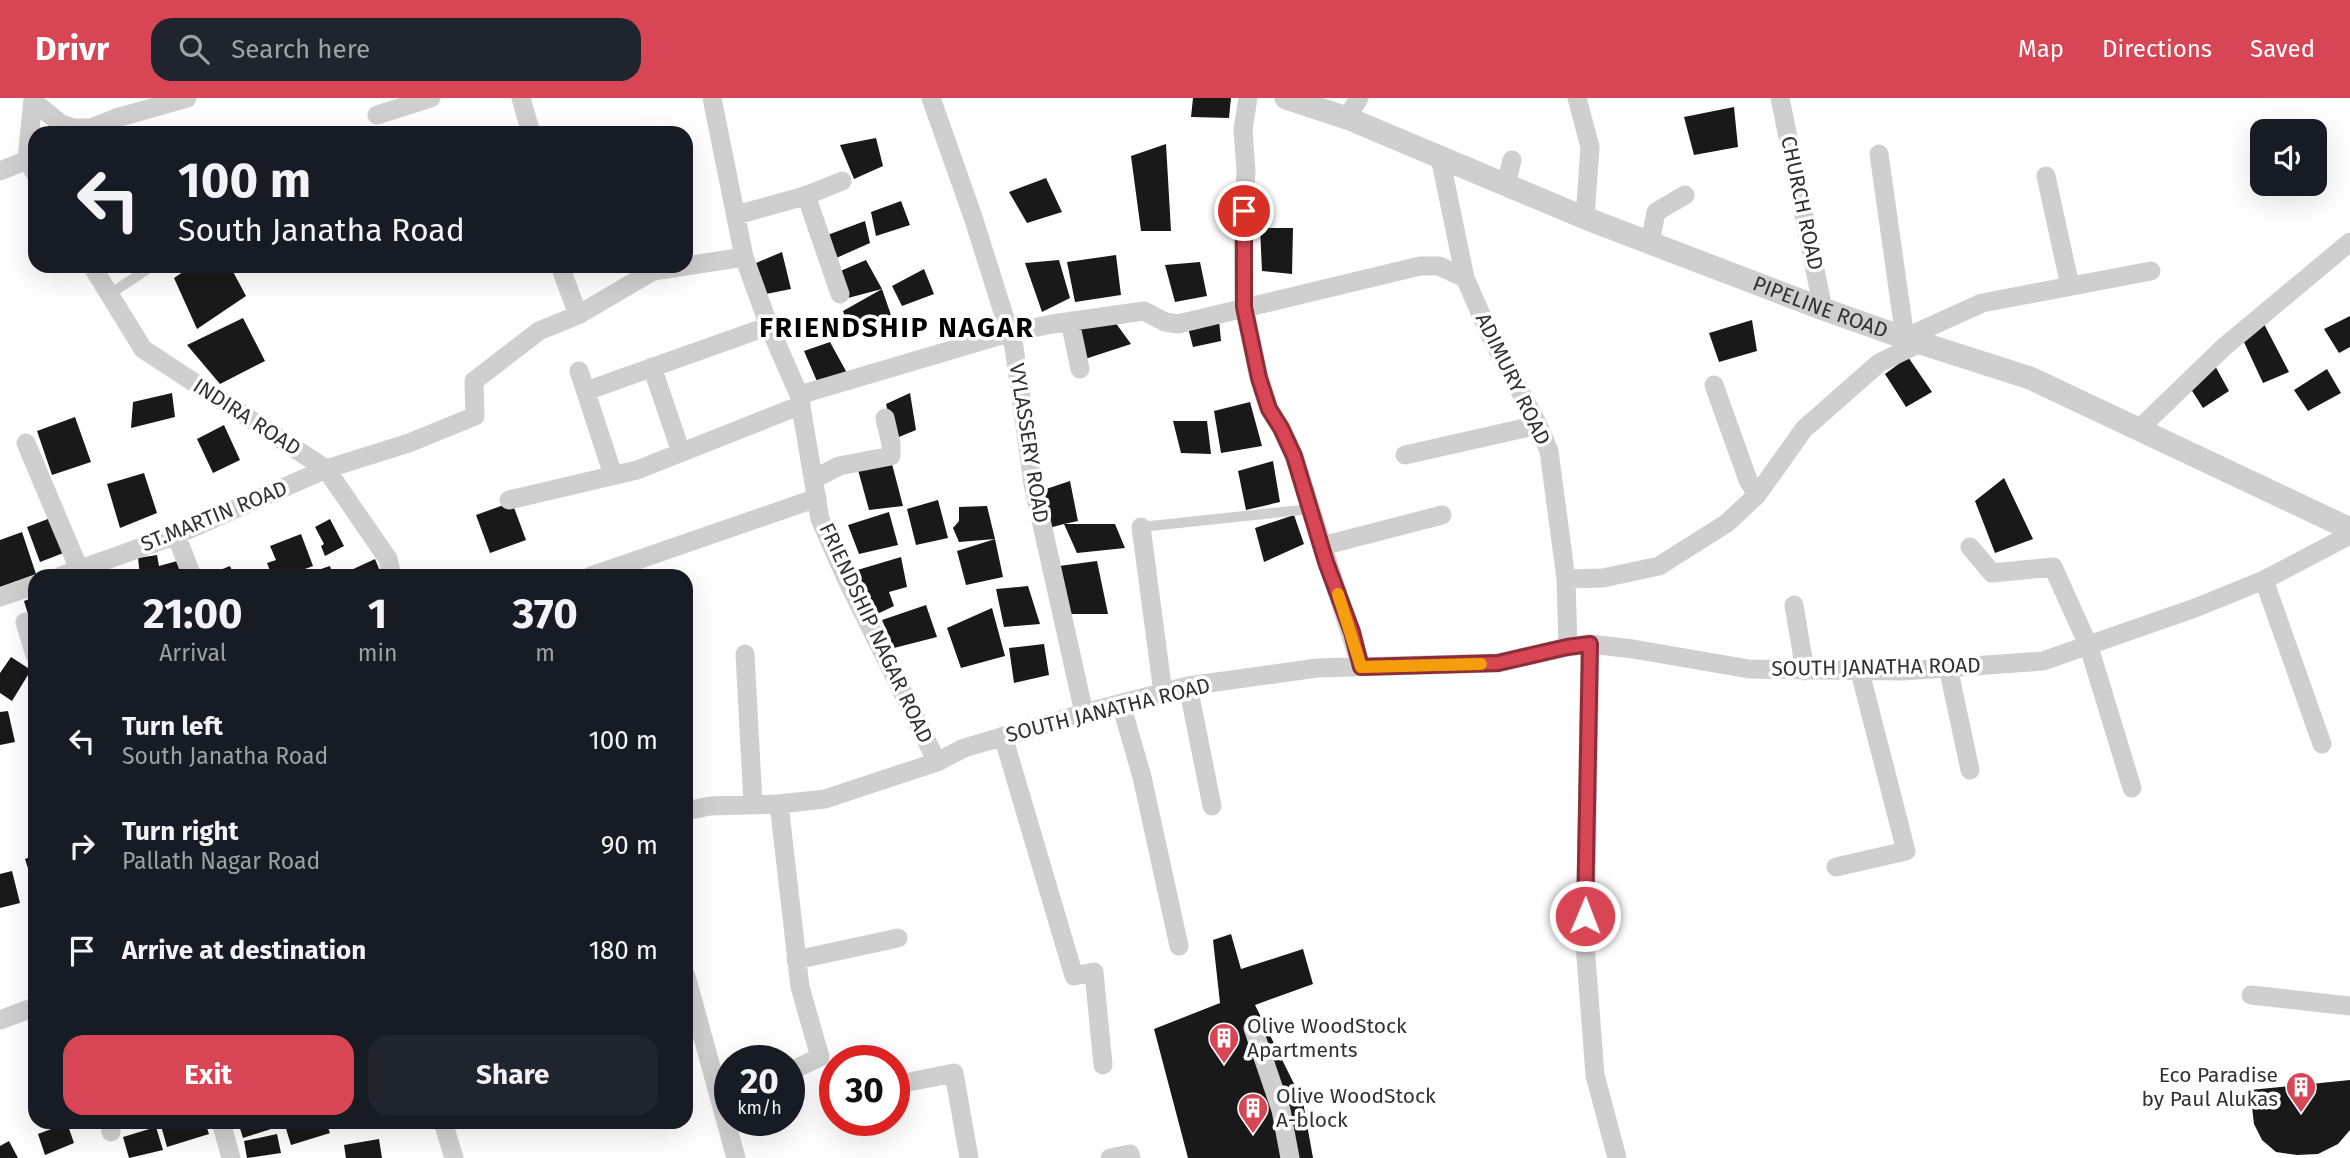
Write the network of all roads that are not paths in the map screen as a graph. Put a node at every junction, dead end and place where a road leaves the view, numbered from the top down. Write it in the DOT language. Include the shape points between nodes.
graph roads {
  1 [pos="187,98"];
  2 [pos="431,98"];
  3 [pos="521,98"];
  4 [pos="712,98"];
  5 [pos="931,98"];
  6 [pos="1248,98"];
  7 [pos="1286,98"];
  8 [pos="1359,98"];
  9 [pos="1577,98"];
  10 [pos="1780,98"];
  11 [pos="33,100"];
  12 [pos="377,115"];
  13 [pos="1347,118"];
  14 [pos="32,126"];
  15 [pos="68,126"];
  16 [pos="97,126"];
  17 [pos="529,126"];
  18 [pos="1879,154"];
  19 [pos="1440,157"];
  20 [pos="1512,160"];
  21 [pos="28,167"];
  22 [pos="0,171"];
  23 [pos="2046,176"];
  24 [pos="842,181"];
  25 [pos="1506,185"];
  26 [pos="806,195"];
  27 [pos="1685,195"];
  28 [pos="736,215"];
  29 [pos="1585,218"];
  30 [pos="2350,242"];
  31 [pos="1650,243"];
  32 [pos="744,257"];
  33 [pos="693,265"];
  34 [pos="2151,271"];
  35 [pos="96,273"];
  36 [pos="142,273"];
  37 [pos="563,273"];
  38 [pos="650,273"];
  39 [pos="1465,278"];
  40 [pos="2070,286"];
  41 [pos="110,294"];
  42 [pos="840,294"];
  43 [pos="1244,307"];
  44 [pos="1824,309"];
  45 [pos="578,315"];
  46 [pos="1070,321"];
  47 [pos="769,326"];
  48 [pos="1009,332"];
  49 [pos="1912,340"];
  50 [pos="652,367"];
  51 [pos="1080,369"];
  52 [pos="579,371"];
  53 [pos="1714,385"];
  54 [pos="586,391"];
  55 [pos="800,400"];
  56 [pos="886,418"];
  57 [pos="1538,425"];
  58 [pos="2139,429"];
  59 [pos="26,443"];
  60 [pos="681,452"];
  61 [pos="1405,455"];
  62 [pos="326,469"];
  63 [pos="613,475"];
  64 [pos="815,488"];
  65 [pos="1757,495"];
  66 [pos="509,500"];
  67 [pos="1311,509"];
  68 [pos="1442,515"];
  69 [pos="1141,527"];
  70 [pos="2350,529"];
  71 [pos="2350,534"];
  72 [pos="176,535"];
  73 [pos="1322,546"];
  74 [pos="1970,547"];
  75 [pos="69,569"];
  76 [pos="79,569"];
  77 [pos="189,569"];
  78 [pos="390,569"];
  79 [pos="609,569"];
  80 [pos="1566,579"];
  81 [pos="2264,580"];
  82 [pos="28,587"];
  83 [pos="0,597"];
  84 [pos="1794,605"];
  85 [pos="25,622"];
  86 [pos="28,632"];
  87 [pos="1590,644"];
  88 [pos="1567,647"];
  89 [pos="2089,647"];
  90 [pos="745,654"];
  91 [pos="1361,667"];
  92 [pos="1948,667"];
  93 [pos="1805,671"];
  94 [pos="1860,672"];
  95 [pos="1188,686"];
  96 [pos="1163,693"];
  97 [pos="1121,704"];
  98 [pos="1084,713"];
  99 [pos="1003,736"];
  100 [pos="2322,744"];
  101 [pos="937,762"];
  102 [pos="1970,770"];
  103 [pos="2132,788"];
  104 [pos="753,803"];
  105 [pos="779,804"];
  106 [pos="1212,806"];
  107 [pos="693,810"];
  108 [pos="1836,867"];
  109 [pos="898,937"];
  110 [pos="1179,946"];
  111 [pos="796,960"];
  112 [pos="2251,995"];
  113 [pos="693,998"];
  114 [pos="2350,1006"];
  115 [pos="28,1009"];
  116 [pos="1,1015"];
  117 [pos="1253,1028"];
  118 [pos="714,1064"];
  119 [pos="805,1064"];
  120 [pos="1103,1065"];
  121 [pos="910,1082"];
  122 [pos="223,1129"];
  123 [pos="445,1129"];
  124 [pos="732,1136"];
  125 [pos="231,1158"];
  126 [pos="454,1158"];
  127 [pos="736,1158"];
  128 [pos="969,1158"];
  129 [pos="1110,1158"];
  130 [pos="1131,1158"];
  131 [pos="1290,1158"];
  132 [pos="1616,1158"];
  1 -- 16 [label="street"];
  2 -- 12 [label="street"];
  3 -- 17 [label="street"];
  4 -- 28 [label="street, FRIENDSHIP NAGAR ROAD"];
  5 -- 48 [label="street, VYLASSERY ROAD"];
  6 -- 43 [label="street" via="1243,130"];
  7 -- 13 [label="street, PIPELINE ROAD"];
  8 -- 13 [label="street"];
  9 -- 29 [label="street" via="1590,147"];
  10 -- 44 [label="street, CHURCH ROAD"];
  11 -- 14 [label="street"];
  11 -- 15 [label="street"];
  13 -- 19 [label="street, PIPELINE ROAD"];
  18 -- 49 [label="street"];
  19 -- 25 [label="street, PIPELINE ROAD"];
  19 -- 39 [label="street, ADIMURY ROAD"];
  20 -- 25 [label="street"];
  21 -- 22 [label="street"];
  23 -- 40 [label="street"];
  24 -- 26 [label="street"];
  25 -- 29 [label="street, PIPELINE ROAD"];
  26 -- 28 [label="street"];
  26 -- 42 [label="street"];
  27 -- 31 [label="street" via="1656,212"];
  28 -- 32 [label="street, FRIENDSHIP NAGAR ROAD"];
  29 -- 31 [label="street, PIPELINE ROAD"];
  30 -- 58 [label="street" via="2224,347"];
  31 -- 44 [label="street, PIPELINE ROAD"];
  32 -- 33 [label="street"];
  32 -- 47 [label="street, FRIENDSHIP NAGAR ROAD"];
  34 -- 40 [label="street"];
  35 -- 41 [label="street, INDIRA ROAD"];
  36 -- 41 [label="lane"];
  37 -- 45 [label="street"];
  38 -- 45 [label="street"];
  39 -- 43 [label="street" via="1439,266 1420,266"];
  39 -- 57 [label="street, ADIMURY ROAD"];
  40 -- 49 [label="street" via="1982,303"];
  41 -- 62 [label="street, INDIRA ROAD" via="143,349"];
  43 -- 46 [label="street" via="1178,324 1144,311"];
  43 -- 67 [label="street" via="1269,409 1294,456"];
  44 -- 49 [label="street, PIPELINE ROAD"];
  45 -- 62 [label="street, ST.MARTIN ROAD" via="539,331 474,381 474,416 409,443"];
  46 -- 48 [label="street"];
  46 -- 51 [label="street"];
  47 -- 50 [label="street"];
  47 -- 55 [label="street, FRIENDSHIP NAGAR ROAD"];
  48 -- 55 [label="street"];
  48 -- 98 [label="street, VYLASSERY ROAD" via="1033,484"];
  49 -- 58 [label="street, PIPELINE ROAD" via="2030,378"];
  49 -- 65 [label="street" via="1804,429"];
  50 -- 54 [label="street"];
  50 -- 60 [label="street"];
  52 -- 54 [label="street"];
  53 -- 65 [label="street"];
  54 -- 63 [label="street"];
  55 -- 60 [label="street"];
  55 -- 64 [label="street, FRIENDSHIP NAGAR ROAD"];
  56 -- 64 [label="street" via="891,456 839,466"];
  57 -- 61 [label="street"];
  57 -- 80 [label="street, ADIMURY ROAD" via="1549,451"];
  58 -- 70 [label="street, PIPELINE ROAD"];
  59 -- 75 [label="street"];
  60 -- 63 [label="street"];
  62 -- 72 [label="street, ST.MARTIN ROAD"];
  62 -- 78 [label="street, INDIRA ROAD"];
  63 -- 66 [label="street"];
  64 -- 79 [label="street"];
  64 -- 101 [label="street, FRIENDSHIP NAGAR ROAD" via="820,519 846,578"];
  65 -- 80 [label="street" via="1727,523 1659,566 1603,578"];
  67 -- 69 [label="lane"];
  67 -- 73 [label="street"];
  68 -- 73 [label="street"];
  69 -- 96 [label="street"];
  71 -- 81 [label="street, SOUTH JANATHA ROAD"];
  72 -- 76 [label="street, ST.MARTIN ROAD"];
  72 -- 77 [label="street"];
  73 -- 91 [label="street"];
  74 -- 89 [label="street" via="1992,573 2053,567"];
  80 -- 88 [label="street, ADIMURY ROAD"];
  81 -- 89 [label="street, SOUTH JANATHA ROAD"];
  81 -- 100 [label="street"];
  82 -- 83 [label="street"];
  84 -- 93 [label="street"];
  85 -- 86 [label="street"];
  87 -- 88 [label="street, SOUTH JANATHA ROAD"];
  87 -- 93 [label="street, SOUTH JANATHA ROAD" via="1749,669"];
  87 -- 132 [label="street" via="1585,944 1595,1074"];
  88 -- 91 [label="street, SOUTH JANATHA ROAD" via="1498,663"];
  89 -- 92 [label="street, SOUTH JANATHA ROAD" via="2043,661"];
  89 -- 103 [label="street"];
  90 -- 104 [label="street"];
  91 -- 95 [label="street, SOUTH JANATHA ROAD" via="1317,668"];
  92 -- 94 [label="street, SOUTH JANATHA ROAD"];
  92 -- 102 [label="street"];
  93 -- 94 [label="street, SOUTH JANATHA ROAD"];
  94 -- 108 [label="street" via="1906,851"];
  95 -- 96 [label="street, SOUTH JANATHA ROAD"];
  95 -- 106 [label="street"];
  96 -- 97 [label="street, SOUTH JANATHA ROAD"];
  97 -- 98 [label="street, SOUTH JANATHA ROAD"];
  97 -- 110 [label="street"];
  98 -- 99 [label="street, SOUTH JANATHA ROAD"];
  99 -- 101 [label="street, SOUTH JANATHA ROAD"];
  99 -- 120 [label="street" via="1074,976 1094,972"];
  101 -- 105 [label="street, SOUTH JANATHA ROAD" via="825,799"];
  104 -- 105 [label="street, SOUTH JANATHA ROAD"];
  104 -- 107 [label="street, SOUTH JANATHA ROAD"];
  105 -- 111 [label="street"];
  109 -- 111 [label="street"];
  111 -- 119 [label="street" via="820,1057"];
  112 -- 114 [label="street"];
  113 -- 118 [label="street"];
  115 -- 116 [label="street"];
  117 -- 131 [label="street" via="1281,1110"];
  121 -- 128 [label="street" via="954,1073"];
  122 -- 125 [label="street"];
  123 -- 126 [label="street"];
  124 -- 127 [label="street"];
  129 -- 130 [label="street" via="1130,1154"];
}
